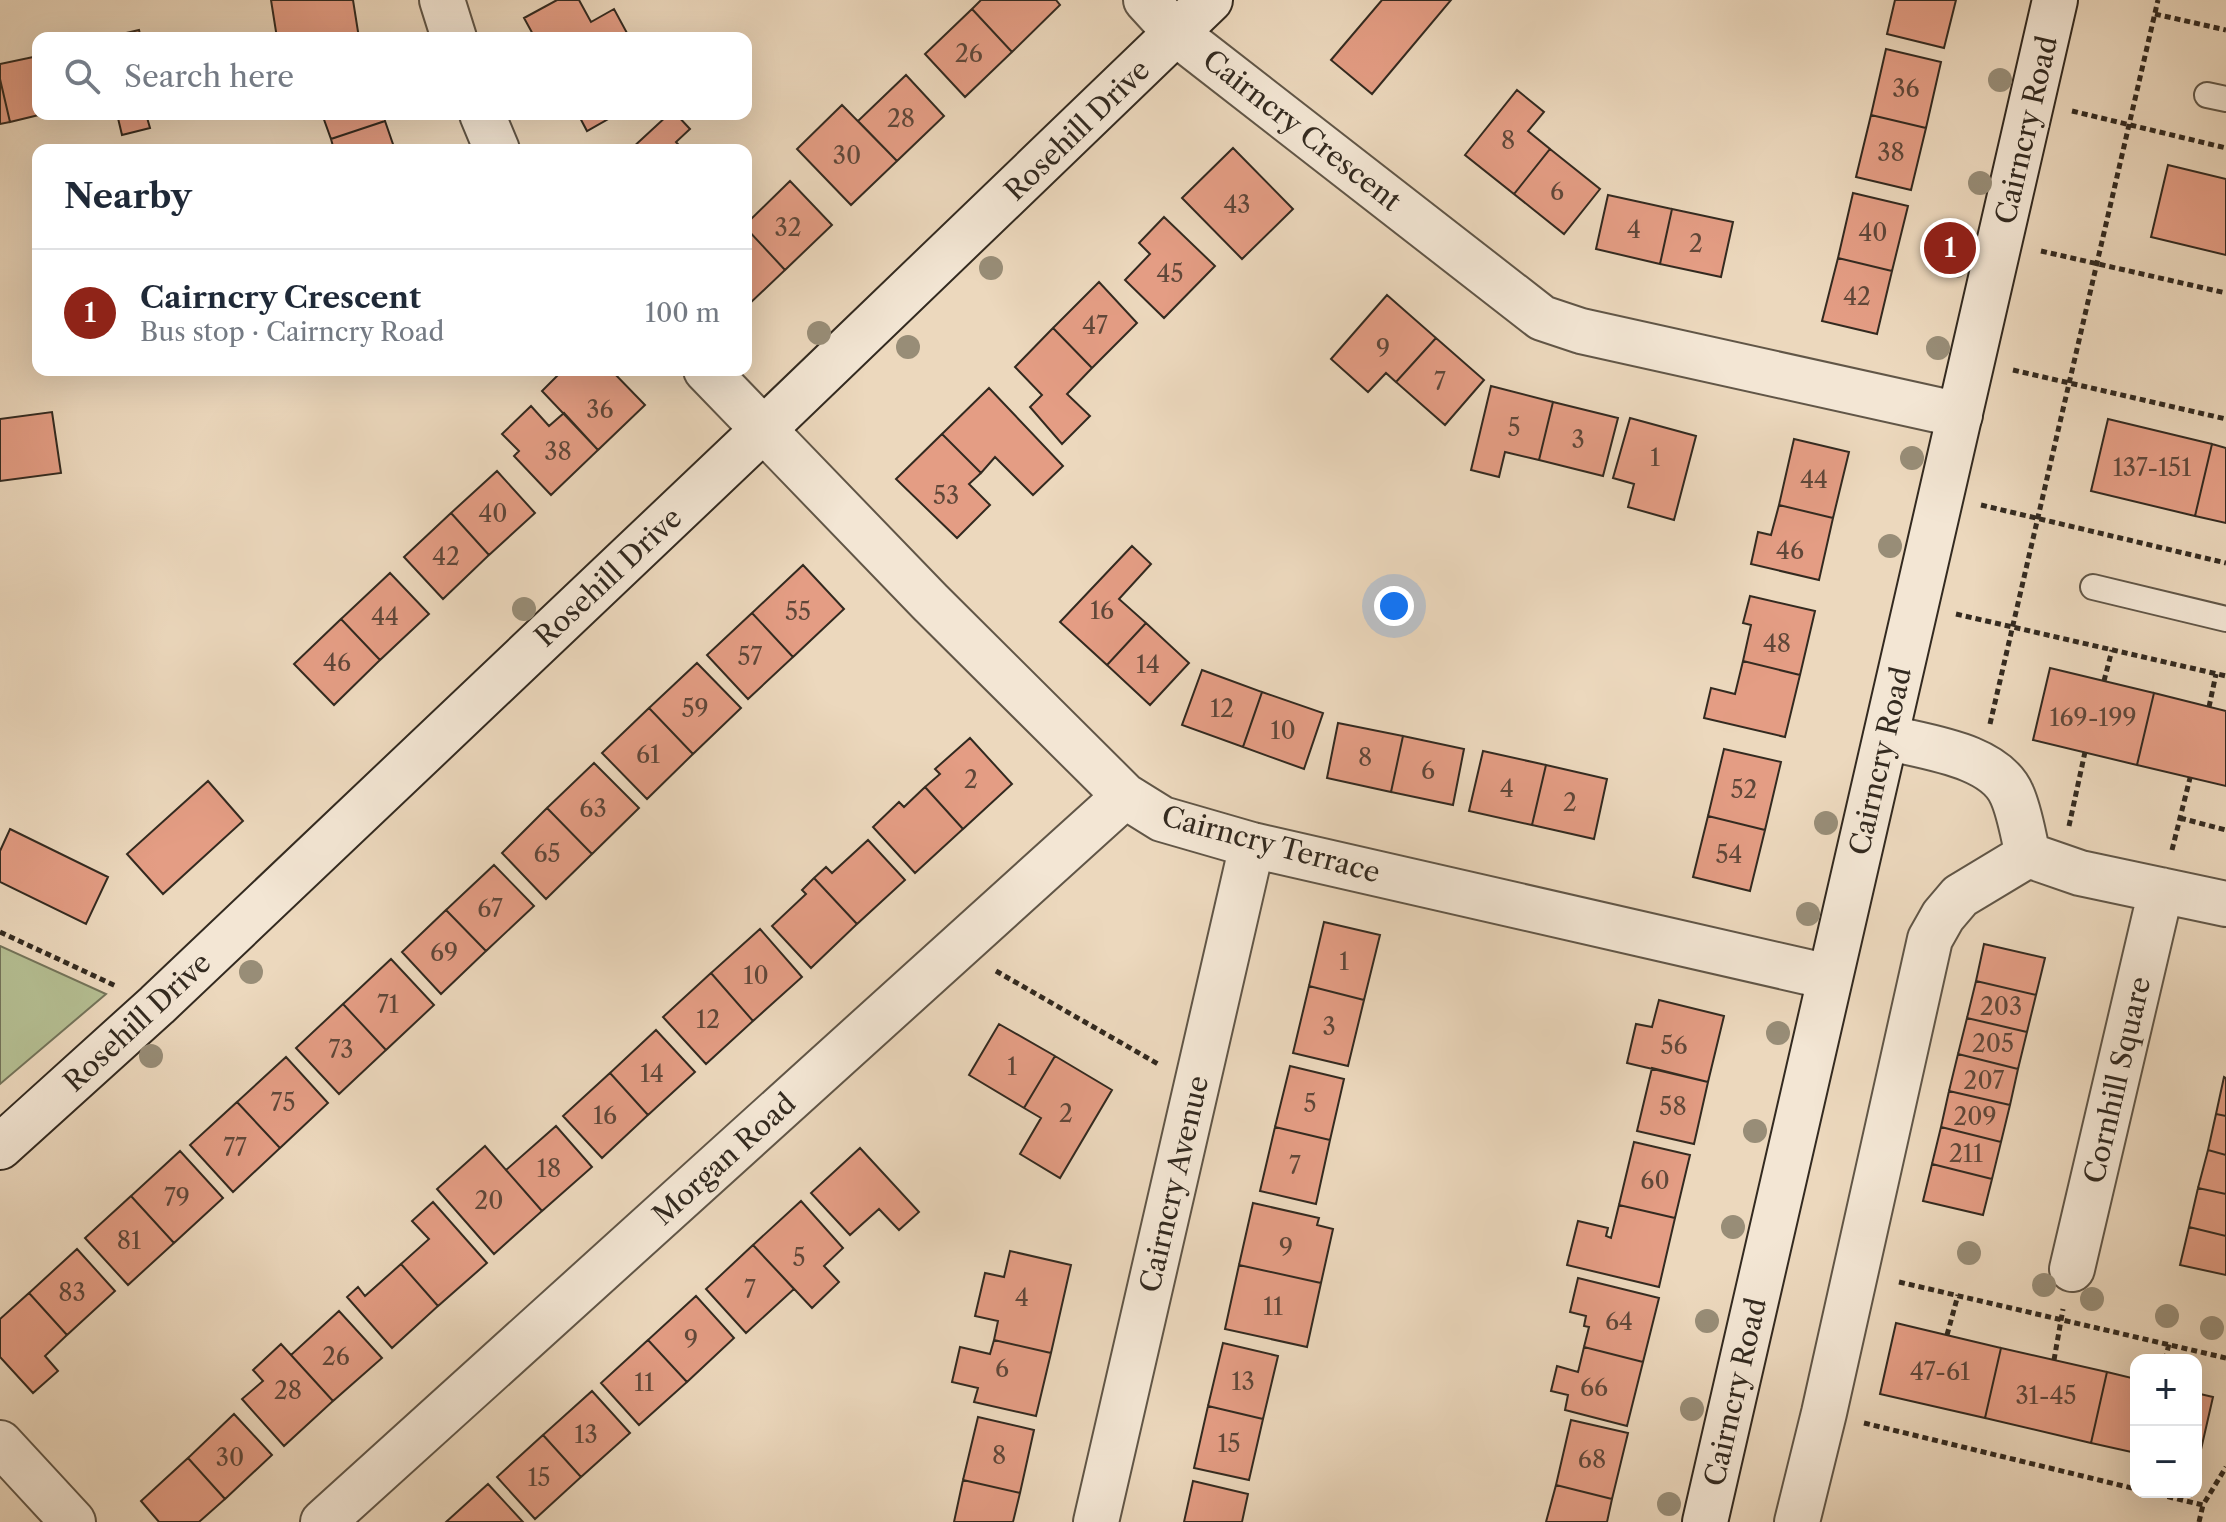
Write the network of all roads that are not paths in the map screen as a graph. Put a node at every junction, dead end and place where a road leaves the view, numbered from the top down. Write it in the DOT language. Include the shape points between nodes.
graph roads {
  1 [pos="442,0"];
  2 [pos="1146,0"];
  3 [pos="1210,0"];
  4 [pos="2055,0"];
  5 [pos="452,32"];
  6 [pos="1177,34"];
  7 [pos="484,120"];
  8 [pos="494,144"];
  9 [pos="712,376"];
  10 [pos="1960,415"];
  11 [pos="764,429"];
  12 [pos="2093,587"];
  13 [pos="2226,619"];
  14 [pos="1886,737"];
  15 [pos="1125,796"];
  16 [pos="1252,845"];
  17 [pos="2044,862"];
  18 [pos="2161,890"];
  19 [pos="2226,904"];
  20 [pos="1829,977"];
  21 [pos="0,1147"];
  22 [pos="2072,1269"];
  23 [pos="0,1443"];
  24 [pos="73,1522"];
  25 [pos="323,1522"];
  26 [pos="1096,1522"];
  27 [pos="1705,1522"];
  28 [pos="1797,1522"];
  1 -- 5 [label="street"];
  2 -- 6 [label="street, Cairncry Crescent"];
  3 -- 6 [label="street, Rosehill Drive"];
  4 -- 10 [label="street, Cairncry Road"];
  6 -- 10 [label="street, Cairncry Crescent" via="1542,318"];
  6 -- 11 [label="street, Rosehill Drive"];
  7 -- 8 [label="street"];
  9 -- 11 [label="street, Cairncry Terrace"];
  10 -- 14 [label="street, Cairncry Road"];
  11 -- 15 [label="street, Cairncry Terrace"];
  11 -- 21 [label="street, Rosehill Drive" via="157,1005"];
  12 -- 13 [label="lane"];
  14 -- 17 [label="street" via="1981,763 1998,775"];
  14 -- 20 [label="street, Cairncry Road"];
  15 -- 16 [label="street, Cairncry Terrace" via="1162,819"];
  15 -- 25 [label="street, Morgan Road"];
  16 -- 20 [label="street, Cairncry Terrace"];
  16 -- 26 [label="street, Cairncry Avenue"];
  17 -- 18 [label="street"];
  17 -- 28 [label="street" via="1960,896 1930,939"];
  18 -- 19 [label="street"];
  18 -- 22 [label="street, Cornhill Square"];
  20 -- 27 [label="street, Cairncry Road"];
  23 -- 24 [label="street"];
}
